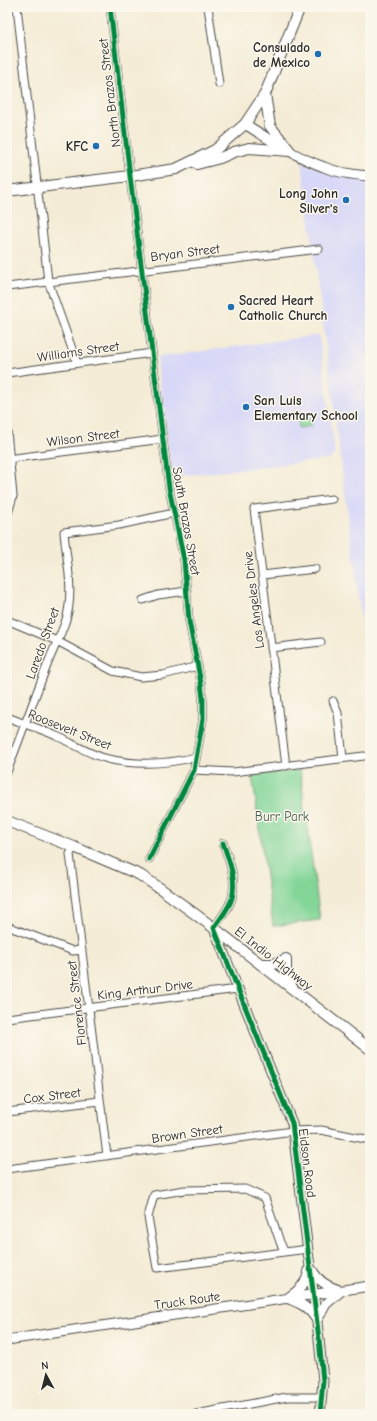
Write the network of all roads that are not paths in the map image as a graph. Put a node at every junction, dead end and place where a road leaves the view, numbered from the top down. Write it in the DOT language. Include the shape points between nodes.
graph roads {
  1 [pos="17,7"];
  2 [pos="110,7"];
  3 [pos="208,7"];
  4 [pos="300,7"];
  5 [pos="218,84"];
  6 [pos="265,94"];
  7 [pos="245,124"];
  8 [pos="290,151"];
  9 [pos="176,169"];
  10 [pos="130,176"];
  11 [pos="370,176"];
  12 [pos="38,187"];
  13 [pos="7,191"];
  14 [pos="319,249"];
  15 [pos="142,269"];
  16 [pos="48,281"];
  17 [pos="7,286"];
  18 [pos="152,353"];
  19 [pos="77,363"];
  20 [pos="7,373"];
  21 [pos="7,431"];
  22 [pos="163,439"];
  23 [pos="8,459"];
  24 [pos="332,499"];
  25 [pos="174,513"];
  26 [pos="7,517"];
  27 [pos="315,570"];
  28 [pos="262,575"];
  29 [pos="187,591"];
  30 [pos="143,600"];
  31 [pos="7,620"];
  32 [pos="57,641"];
  33 [pos="321,642"];
  34 [pos="271,648"];
  35 [pos="198,666"];
  36 [pos="334,700"];
  37 [pos="7,717"];
  38 [pos="25,724"];
  39 [pos="364,756"];
  40 [pos="196,758"];
  41 [pos="343,758"];
  42 [pos="286,766"];
  43 [pos="194,770"];
  44 [pos="7,772"];
  45 [pos="7,821"];
  46 [pos="223,843"];
  47 [pos="74,847"];
  48 [pos="149,859"];
  49 [pos="7,926"];
  50 [pos="214,928"];
  51 [pos="82,950"];
  52 [pos="260,964"];
  53 [pos="238,989"];
  54 [pos="292,989"];
  55 [pos="89,1008"];
  56 [pos="7,1018"];
  57 [pos="370,1049"];
  58 [pos="100,1101"];
  59 [pos="7,1112"];
  60 [pos="293,1131"];
  61 [pos="370,1140"];
  62 [pos="107,1156"];
  63 [pos="7,1169"];
  64 [pos="308,1249"];
  65 [pos="284,1251"];
  66 [pos="310,1267"];
  67 [pos="370,1286"];
  68 [pos="341,1291"];
  69 [pos="314,1295"];
  70 [pos="287,1298"];
  71 [pos="317,1320"];
  72 [pos="7,1340"];
  73 [pos="322,1397"];
  74 [pos="225,1412"];
  75 [pos="196,1414"];
  76 [pos="320,1414"];
  1 -- 12 [label="street"];
  2 -- 10 [label="street, North Brazos Street"];
  3 -- 5 [label="street"];
  4 -- 6 [label="main road"];
  6 -- 7 [label="main road"];
  6 -- 8 [label="main road" via="270,126"];
  7 -- 8 [label="street"];
  7 -- 9 [label="main road" via="215,150"];
  8 -- 9 [label="main road" via="249,148"];
  8 -- 11 [label="street" via="325,168"];
  9 -- 10 [label="main road"];
  10 -- 12 [label="main road"];
  10 -- 15 [label="street, South Brazos Street"];
  12 -- 13 [label="main road"];
  12 -- 16 [label="street"];
  14 -- 15 [label="street, Bryan Street"];
  15 -- 16 [label="street, Bryan Street"];
  15 -- 18 [label="street, South Brazos Street"];
  16 -- 17 [label="street, Bryan Street"];
  16 -- 19 [label="street"];
  18 -- 19 [label="street, Williams Street"];
  18 -- 22 [label="street, South Brazos Street"];
  19 -- 20 [label="street, Williams Street"];
  21 -- 23 [label="street"];
  22 -- 23 [label="street, Wilson Street"];
  22 -- 25 [label="street, South Brazos Street"];
  23 -- 26 [label="street" via="13,496"];
  24 -- 28 [label="street, Los Angeles Drive" via="254,509"];
  25 -- 29 [label="street, South Brazos Street" via="184,560"];
  25 -- 32 [label="street, Laredo Street" via="119,525 64,532 70,581 69,606 64,627"];
  27 -- 28 [label="street"];
  28 -- 34 [label="street, Los Angeles Drive"];
  29 -- 30 [label="street"];
  29 -- 35 [label="street, South Brazos Street" via="189,621"];
  31 -- 32 [label="street"];
  32 -- 35 [label="street" via="113,671 141,677 163,675"];
  32 -- 38 [label="street, Laredo Street"];
  33 -- 34 [label="street"];
  34 -- 42 [label="street, Los Angeles Drive"];
  35 -- 40 [label="street, South Brazos Street" via="203,699"];
  36 -- 41 [label="street"];
  37 -- 38 [label="street, Roosevelt Street"];
  38 -- 40 [label="street, Roosevelt Street" via="113,760 151,764"];
  38 -- 44 [label="street, Laredo Street"];
  39 -- 41 [label="street"];
  40 -- 43 [label="street, South Brazos Street"];
  41 -- 42 [label="street"];
  42 -- 43 [label="street" via="233,772"];
  43 -- 48 [label="street, South Brazos Street"];
  45 -- 47 [label="main road, El Indio Highway"];
  46 -- 50 [label="street" via="234,879 232,899"];
  47 -- 50 [label="main road, El Indio Highway" via="140,875"];
  47 -- 51 [label="street, Florence Street" via="70,854"];
  49 -- 51 [label="street" via="73,951"];
  50 -- 52 [label="main road, El Indio Highway"];
  50 -- 53 [label="street, Eidson Road"];
  51 -- 55 [label="street, Florence Street"];
  52 -- 54 [label="main road, El Indio Highway"];
  52 -- 54 [label="main road" via="274,964 286,959 286,970"];
  53 -- 55 [label="street, King Arthur Drive"];
  53 -- 60 [label="street, Eidson Road"];
  54 -- 57 [label="main road, El Indio Highway"];
  55 -- 56 [label="street, King Arthur Drive"];
  55 -- 58 [label="street, Florence Street"];
  58 -- 59 [label="street, Cox Street"];
  58 -- 62 [label="street, Florence Street"];
  60 -- 61 [label="street, Brown Street" via="321,1130"];
  60 -- 62 [label="street, Brown Street"];
  60 -- 64 [label="street, Eidson Road"];
  62 -- 63 [label="street, Brown Street"];
  64 -- 65 [label="street"];
  64 -- 66 [label="street, Eidson Road"];
  65 -- 65 [label="street" via="265,1198 245,1189 184,1190 154,1195 148,1216 157,1268"];
  66 -- 68 [label="street" via="323,1283"];
  66 -- 69 [label="street, Eidson Road"];
  66 -- 70 [label="street" via="304,1285"];
  67 -- 68 [label="street, Truck Route"];
  68 -- 69 [label="street, Truck Route"];
  68 -- 71 [label="street" via="326,1304"];
  69 -- 70 [label="street, Truck Route"];
  69 -- 71 [label="street, Eidson Road"];
  70 -- 71 [label="street" via="304,1306"];
  70 -- 72 [label="street, Truck Route"];
  71 -- 73 [label="street, Eidson Road" via="322,1364"];
  73 -- 74 [label="street" via="287,1397"];
  73 -- 76 [label="street, Eidson Road"];
  74 -- 75 [label="street"];
}
